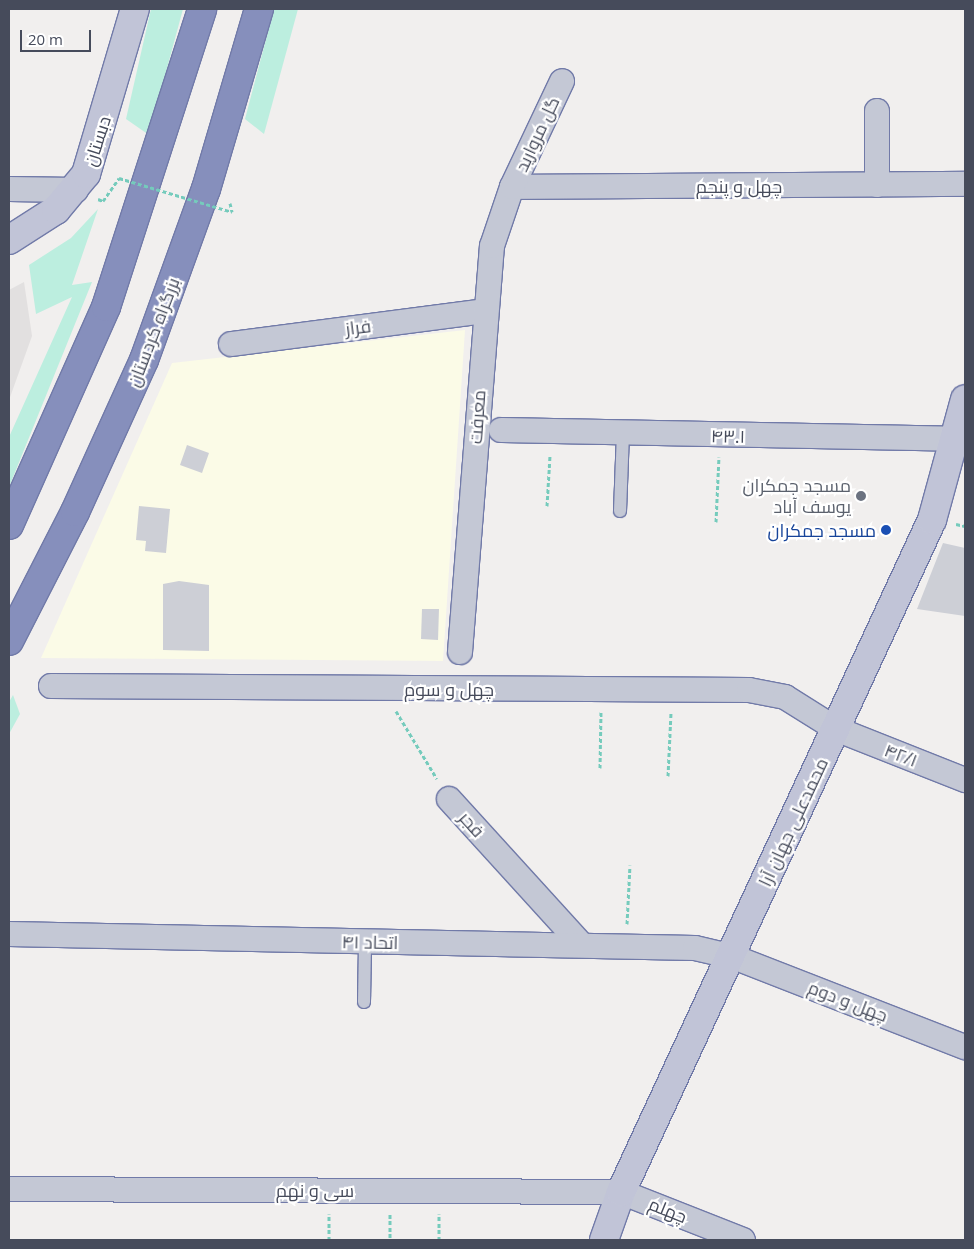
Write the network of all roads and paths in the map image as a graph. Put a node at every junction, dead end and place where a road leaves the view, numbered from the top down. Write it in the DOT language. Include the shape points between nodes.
graph roads {
  1 [pos="134,9"];
  2 [pos="202,9"];
  3 [pos="260,9"];
  4 [pos="562,81"];
  5 [pos="878,111"];
  6 [pos="965,184"];
  7 [pos="878,185"];
  8 [pos="512,187"];
  9 [pos="9,189"];
  10 [pos="76,190"];
  11 [pos="103,200"];
  12 [pos="230,202"];
  13 [pos="9,240"];
  14 [pos="484,311"];
  15 [pos="231,344"];
  16 [pos="965,398"];
  17 [pos="501,430"];
  18 [pos="552,432"];
  19 [pos="623,434"];
  20 [pos="720,436"];
  21 [pos="955,439"];
  22 [pos="547,506"];
  23 [pos="620,511"];
  24 [pos="716,522"];
  25 [pos="9,525"];
  26 [pos="9,641"];
  27 [pos="460,652"];
  28 [pos="51,686"];
  29 [pos="602,689"];
  30 [pos="382,690"];
  31 [pos="673,690"];
  32 [pos="836,729"];
  33 [pos="600,768"];
  34 [pos="668,776"];
  35 [pos="965,780"];
  36 [pos="449,799"];
  37 [pos="630,865"];
  38 [pos="9,934"];
  39 [pos="365,942"];
  40 [pos="581,944"];
  41 [pos="626,945"];
  42 [pos="731,956"];
  43 [pos="364,1002"];
  44 [pos="965,1047"];
  45 [pos="9,1189"];
  46 [pos="622,1192"];
  47 [pos="604,1240"];
  48 [pos="742,1240"];
  1 -- 10 [label="main road, دبستان" via="101,134"];
  2 -- 25 [label="highway" via="144,198 106,307"];
  3 -- 26 [label="highway, بزرگراه کردستان" via="206,189 144,360 75,512"];
  4 -- 8 [label="street, گل مروارید"];
  5 -- 7 [label="street"];
  6 -- 7 [label="street, چهل و پنجم"];
  7 -- 8 [label="street, چهل و پنجم"];
  8 -- 14 [label="street, معرفت" via="492,246"];
  9 -- 10 [label="street"];
  10 -- 13 [label="main road, دبستان" via="56,210"];
  11 -- 12 [label="path, bridge" via="119,178 232,212"];
  14 -- 15 [label="street, فراز"];
  14 -- 27 [label="street, معرفت"];
  16 -- 21 [label="main road, محمدعلی جهان آرا"];
  17 -- 18 [label="street, ۴۳.۱"];
  18 -- 19 [label="street, ۴۳.۱"];
  18 -- 22 [label="path"];
  19 -- 20 [label="street, ۴۳.۱"];
  19 -- 23 [label="lane"];
  20 -- 21 [label="street, ۴۳.۱"];
  20 -- 24 [label="path"];
  21 -- 32 [label="main road, محمدعلی جهان آرا" via="932,520"];
  28 -- 30 [label="street, چهل و سوم"];
  29 -- 30 [label="street, چهل و سوم"];
  29 -- 31 [label="street, چهل و سوم"];
  29 -- 33 [label="path"];
  30 -- 36 [label="path, فجر"];
  31 -- 32 [label="street, چهل و سوم" via="748,690 785,697"];
  31 -- 34 [label="path"];
  32 -- 35 [label="street, ۴۲/۱"];
  32 -- 42 [label="main road, محمدعلی جهان آرا"];
  36 -- 40 [label="street, فجر"];
  37 -- 41 [label="path"];
  38 -- 39 [label="street, اتحاد ۴۱"];
  39 -- 40 [label="street, اتحاد ۴۱"];
  39 -- 43 [label="lane"];
  40 -- 41 [label="street, اتحاد ۴۱"];
  41 -- 42 [label="street, اتحاد ۴۱" via="695,948"];
  42 -- 44 [label="street, چهل و دوم"];
  42 -- 46 [label="main road, محمدعلی جهان آرا"];
  45 -- 46 [label="street, سی و نهم"];
  46 -- 47 [label="main road, محمدعلی جهان آرا"];
  46 -- 48 [label="street, چهلم"];
}
